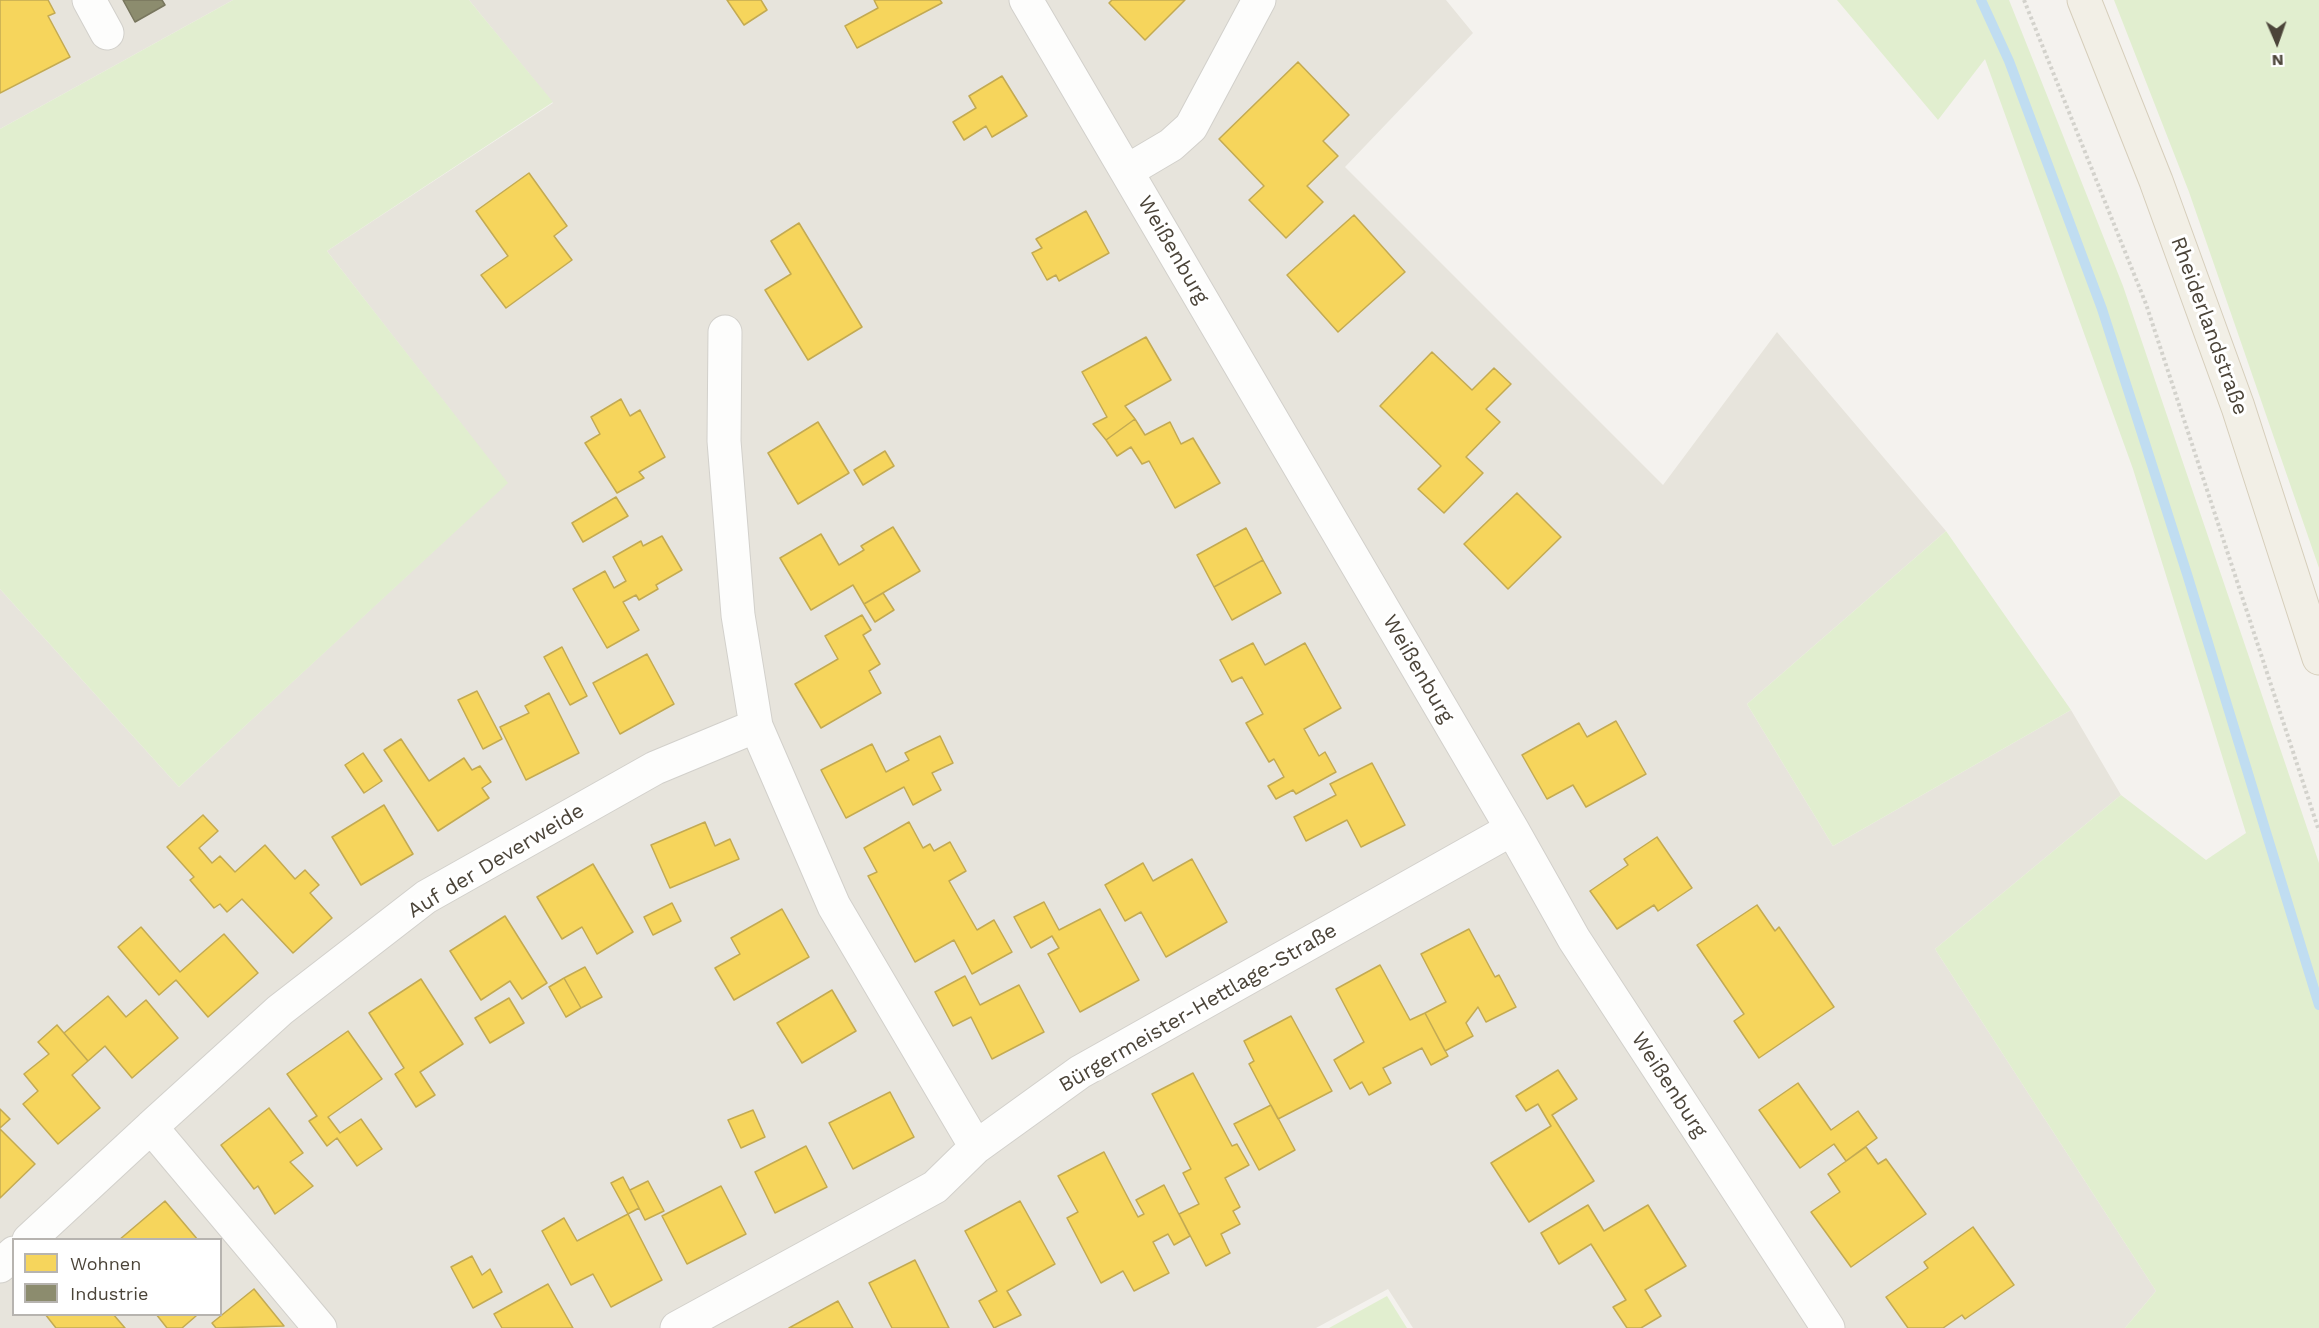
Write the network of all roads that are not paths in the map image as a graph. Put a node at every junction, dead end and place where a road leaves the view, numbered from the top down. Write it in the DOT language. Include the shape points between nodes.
graph roads {
  1 [pos="89,0"];
  2 [pos="1026,0"];
  3 [pos="1259,0"];
  4 [pos="2084,0"];
  5 [pos="107,33"];
  6 [pos="1127,171"];
  7 [pos="725,332"];
  8 [pos="2319,658"];
  9 [pos="756,726"];
  10 [pos="1512,829"];
  11 [pos="151,1127"];
  12 [pos="976,1147"];
  13 [pos="30,1238"];
  14 [pos="12,1255"];
  15 [pos="0,1266"];
  16 [pos="320,1328"];
  17 [pos="677,1328"];
  18 [pos="1828,1328"];
  1 -- 5 [label="street"];
  2 -- 6 [label="street, Weißenburg"];
  3 -- 6 [label="street" via="1191,127 1171,145"];
  4 -- 8 [label="main road, Rheiderlandstraße" via="2156,181 2238,407"];
  6 -- 10 [label="street, Weißenburg"];
  7 -- 9 [label="street" via="724,441 738,615"];
  9 -- 11 [label="street, Auf der Deverweide" via="656,768 426,897 280,1010"];
  9 -- 12 [label="street" via="834,906"];
  10 -- 12 [label="street, Bürgermeister-Hettlage-Straße" via="1080,1072"];
  10 -- 18 [label="street, Weißenburg" via="1574,939"];
  11 -- 13 [label="street"];
  11 -- 16 [label="street"];
  12 -- 17 [label="street, Bürgermeister-Hettlage-Straße" via="935,1187"];
  14 -- 15 [label="street"];
}
